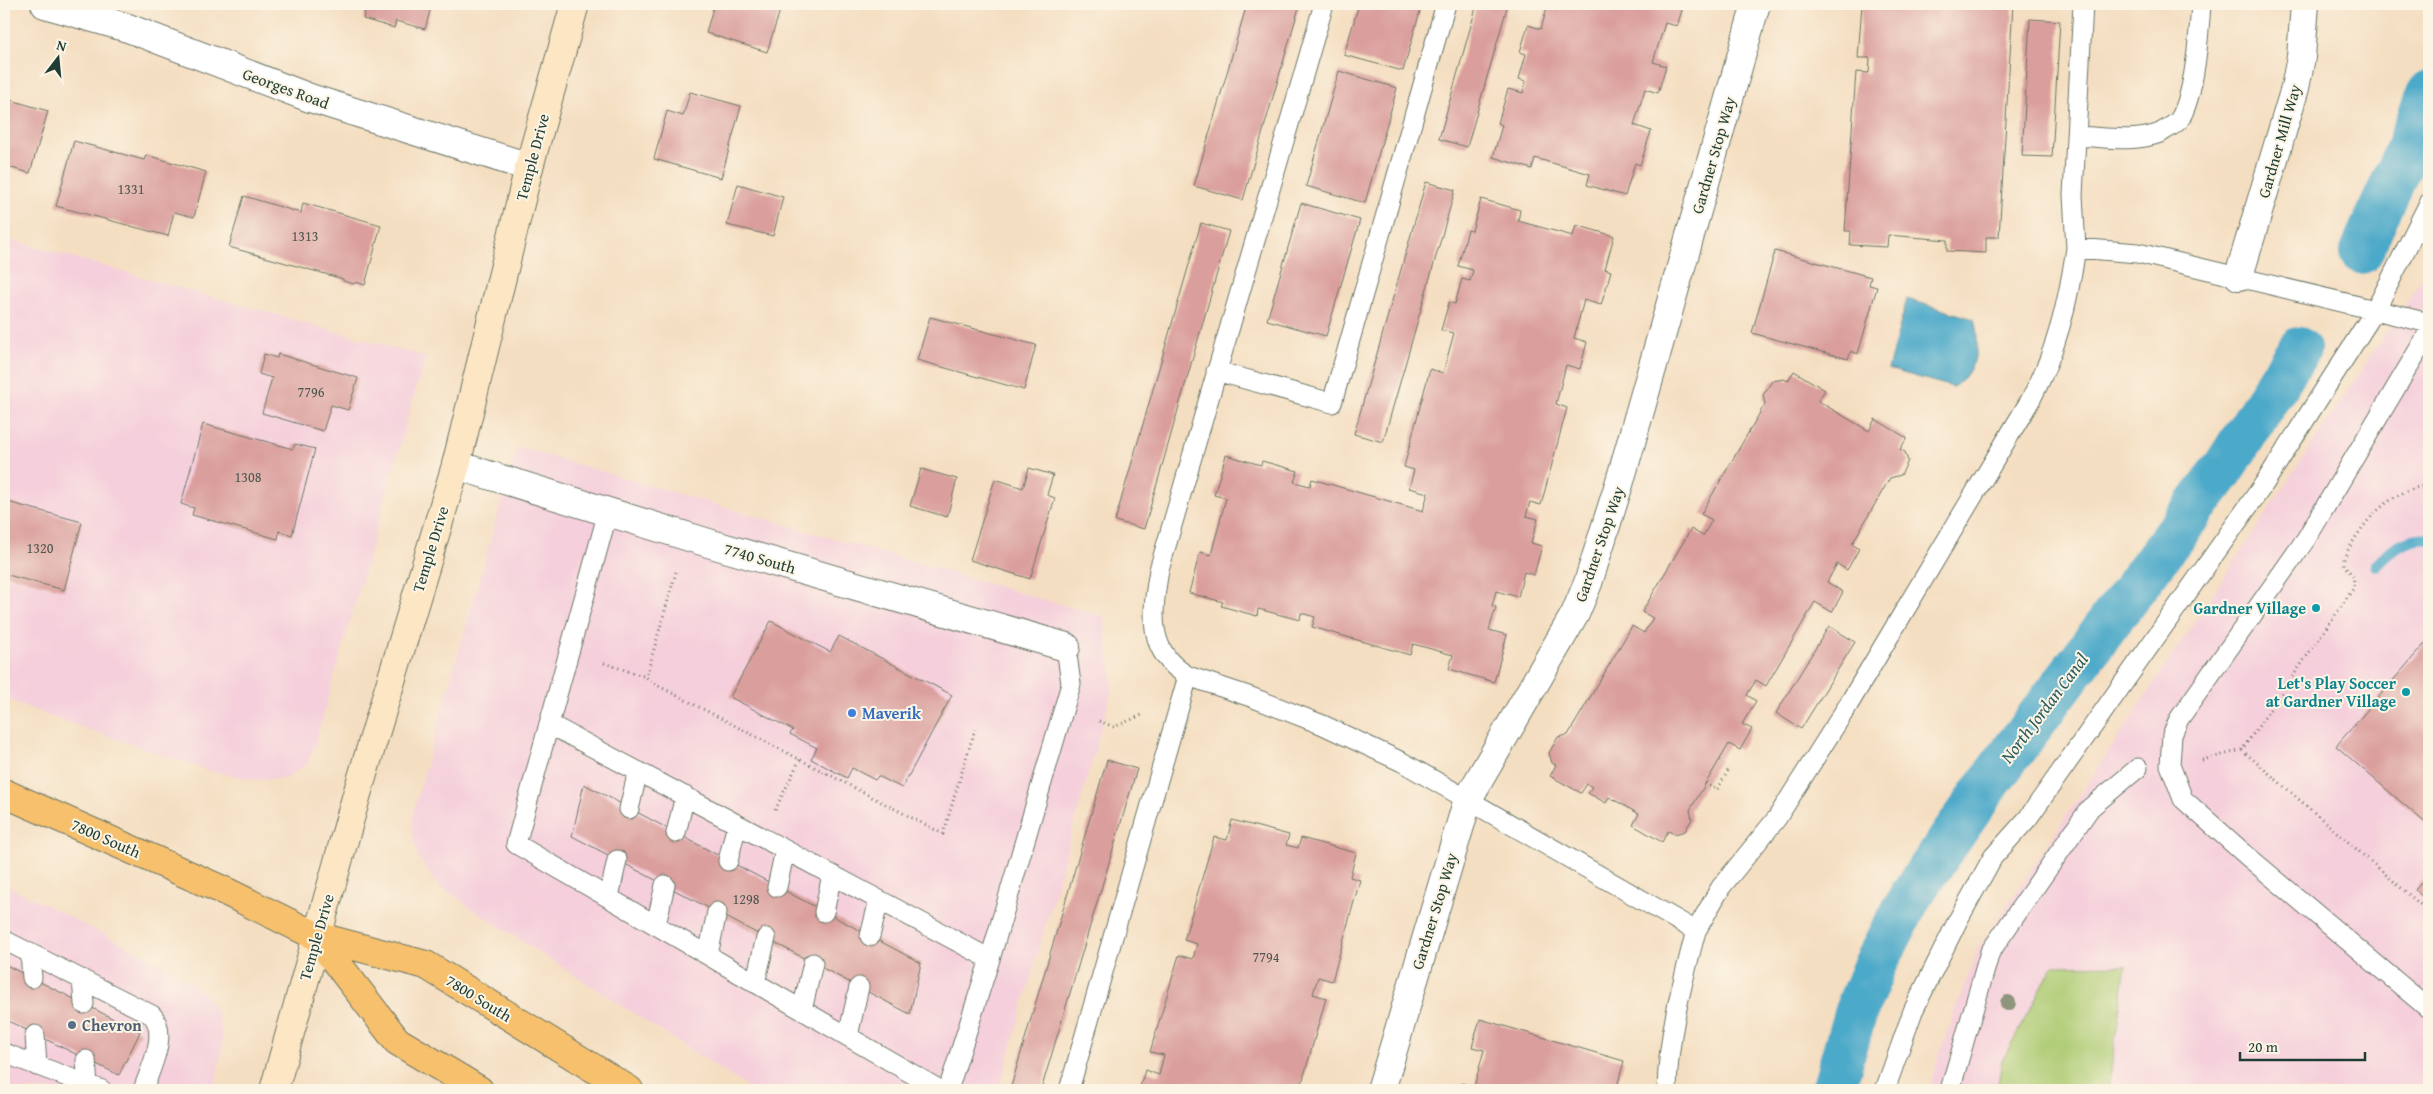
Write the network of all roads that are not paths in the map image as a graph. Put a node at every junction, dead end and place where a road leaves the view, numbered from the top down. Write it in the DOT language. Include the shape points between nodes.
graph roads {
  1 [pos="45,4"];
  2 [pos="575,4"];
  3 [pos="1324,4"];
  4 [pos="1446,4"];
  5 [pos="1756,4"];
  6 [pos="2083,4"];
  7 [pos="2201,4"];
  8 [pos="2305,4"];
  9 [pos="2077,136"];
  10 [pos="529,167"];
  11 [pos="2429,203"];
  12 [pos="2076,248"];
  13 [pos="2238,276"];
  14 [pos="2376,309"];
  15 [pos="2429,322"];
  16 [pos="2429,332"];
  17 [pos="1216,371"];
  18 [pos="456,465"];
  19 [pos="608,512"];
  20 [pos="1066,646"];
  21 [pos="1188,676"];
  22 [pos="549,724"];
  23 [pos="2138,768"];
  24 [pos="638,771"];
  25 [pos="4,792"];
  26 [pos="685,796"];
  27 [pos="1468,799"];
  28 [pos="629,809"];
  29 [pos="737,824"];
  30 [pos="676,833"];
  31 [pos="785,850"];
  32 [pos="617,860"];
  33 [pos="728,861"];
  34 [pos="832,875"];
  35 [pos="665,885"];
  36 [pos="777,887"];
  37 [pos="609,897"];
  38 [pos="879,900"];
  39 [pos="717,912"];
  40 [pos="824,912"];
  41 [pos="656,925"];
  42 [pos="1696,932"];
  43 [pos="316,936"];
  44 [pos="870,936"];
  45 [pos="766,938"];
  46 [pos="4,940"];
  47 [pos="30,953"];
  48 [pos="708,955"];
  49 [pos="990,959"];
  50 [pos="813,963"];
  51 [pos="32,978"];
  52 [pos="82,979"];
  53 [pos="756,983"];
  54 [pos="859,987"];
  55 [pos="84,1004"];
  56 [pos="2429,1009"];
  57 [pos="802,1010"];
  58 [pos="35,1035"];
  59 [pos="848,1036"];
  60 [pos="4,1053"];
  61 [pos="86,1060"];
  62 [pos="37,1066"];
  63 [pos="95,1088"];
  64 [pos="143,1090"];
  65 [pos="274,1090"];
  66 [pos="478,1090"];
  67 [pos="628,1090"];
  68 [pos="940,1090"];
  69 [pos="948,1090"];
  70 [pos="1069,1090"];
  71 [pos="1381,1090"];
  72 [pos="1667,1090"];
  73 [pos="1885,1090"];
  74 [pos="1950,1090"];
  1 -- 10 [label="street, Georges Road" via="128,28 310,98"];
  2 -- 10 [label="street, Temple Drive"];
  3 -- 17 [label="lane"];
  4 -- 17 [label="lane" via="1332,403"];
  5 -- 27 [label="street, Gardner Stop Way" via="1588,583 1575,614"];
  6 -- 9 [label="lane"];
  7 -- 9 [label="lane" via="2198,47 2179,121 2160,133 2134,138"];
  8 -- 13 [label="street, Gardner Mill Way" via="2295,88"];
  9 -- 12 [label="lane" via="2073,196"];
  10 -- 18 [label="street, Temple Drive"];
  11 -- 14 [label="lane"];
  12 -- 13 [label="lane" via="2138,253"];
  12 -- 42 [label="lane" via="2055,349 2031,400 1847,707 1777,818 1721,887"];
  13 -- 14 [label="lane"];
  14 -- 15 [label="lane"];
  14 -- 73 [label="lane" via="2264,484 2028,818 1993,856 1913,1011"];
  16 -- 56 [label="lane" via="2306,539 2179,719 2172,735 2170,765 2183,799"];
  17 -- 21 [label="lane" via="1154,596 1154,628 1165,658"];
  18 -- 19 [label="street, 7740 South"];
  18 -- 43 [label="street, Temple Drive"];
  19 -- 20 [label="street, 7740 South"];
  19 -- 22 [label="lane"];
  20 -- 49 [label="lane" via="1071,684"];
  21 -- 27 [label="lane" via="1323,724 1402,762"];
  21 -- 70 [label="lane"];
  22 -- 24 [label="lane"];
  22 -- 37 [label="lane" via="516,844"];
  23 -- 74 [label="lane" via="2090,808 1990,952"];
  24 -- 26 [label="lane"];
  24 -- 28 [label="lane"];
  25 -- 43 [label="main road, 7800 South" via="227,892"];
  26 -- 29 [label="lane"];
  26 -- 30 [label="lane"];
  27 -- 42 [label="lane"];
  27 -- 71 [label="street, Gardner Stop Way"];
  29 -- 31 [label="lane"];
  29 -- 33 [label="lane"];
  31 -- 34 [label="lane"];
  31 -- 36 [label="lane"];
  32 -- 37 [label="lane"];
  34 -- 38 [label="lane"];
  34 -- 40 [label="lane"];
  35 -- 41 [label="lane"];
  37 -- 41 [label="lane"];
  38 -- 44 [label="lane"];
  38 -- 49 [label="lane"];
  39 -- 48 [label="lane"];
  41 -- 48 [label="lane"];
  42 -- 72 [label="lane" via="1678,1001 1668,1056"];
  43 -- 65 [label="street, Temple Drive"];
  43 -- 66 [label="main road, 7800 South" via="396,1041"];
  43 -- 67 [label="main road, 7800 South" via="426,965"];
  45 -- 53 [label="lane"];
  46 -- 47 [label="lane"];
  47 -- 51 [label="lane"];
  47 -- 52 [label="lane"];
  48 -- 53 [label="lane"];
  49 -- 69 [label="lane"];
  50 -- 57 [label="lane"];
  52 -- 55 [label="lane"];
  52 -- 64 [label="lane" via="147,1010 157,1020 159,1038"];
  53 -- 57 [label="lane"];
  54 -- 59 [label="lane"];
  57 -- 59 [label="lane"];
  58 -- 62 [label="lane"];
  59 -- 68 [label="lane"];
  60 -- 62 [label="lane"];
  61 -- 63 [label="lane"];
  62 -- 63 [label="lane"];
}
